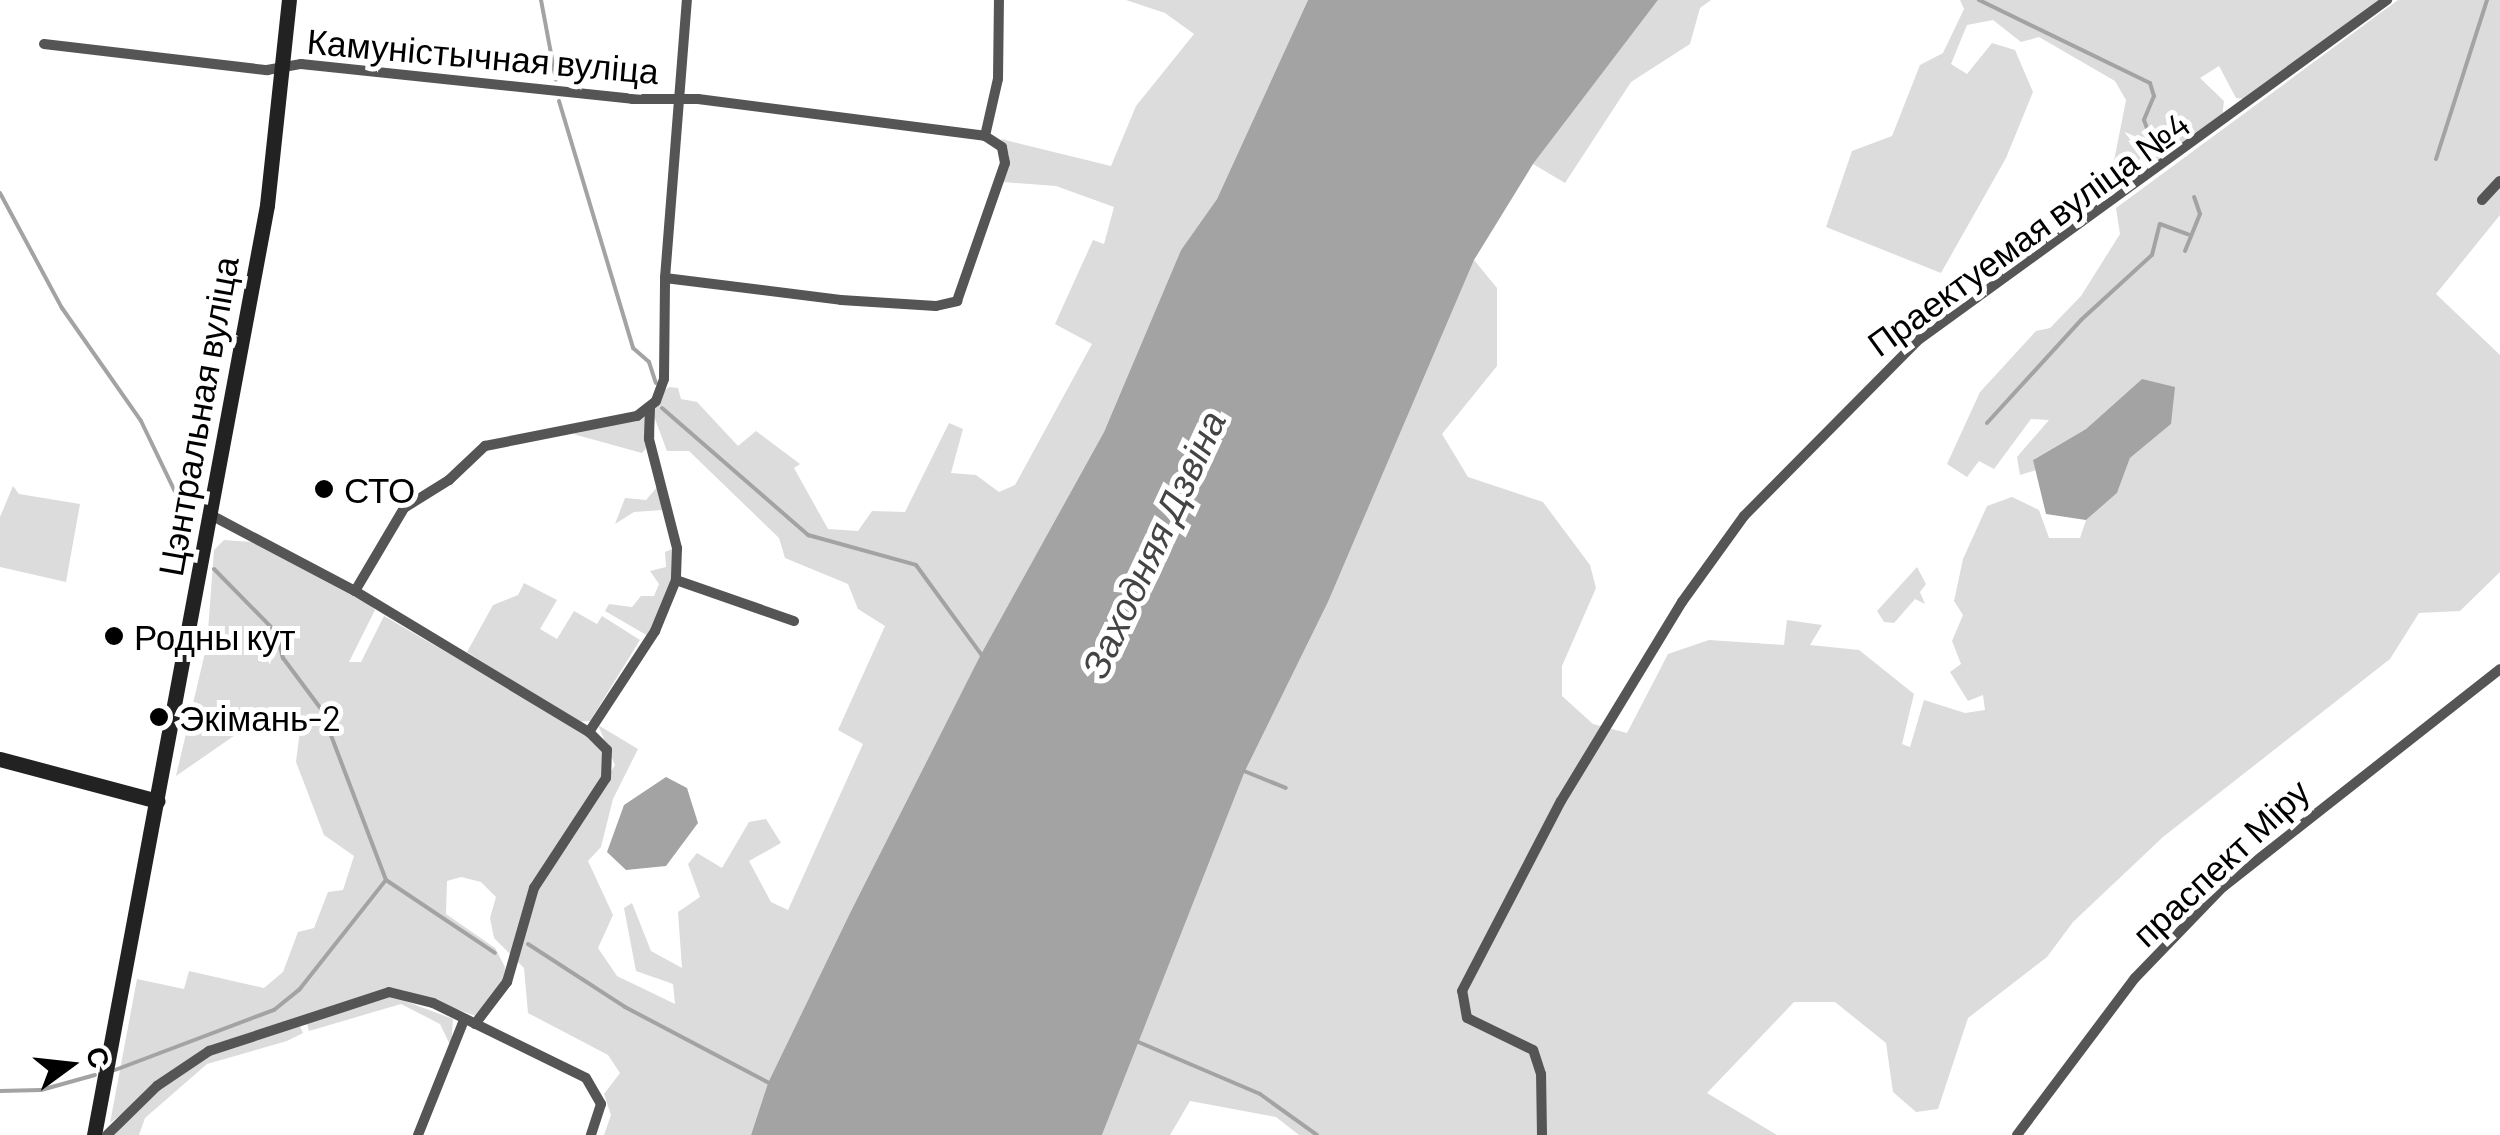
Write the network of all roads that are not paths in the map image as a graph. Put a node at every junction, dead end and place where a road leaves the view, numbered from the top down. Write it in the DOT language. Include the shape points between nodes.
graph roads {
  1 [pos="290,0"];
  2 [pos="687,0"];
  3 [pos="999,0"];
  4 [pos="2387,0"];
  5 [pos="44,44"];
  6 [pos="283,67"];
  7 [pos="678,99"];
  8 [pos="985,136"];
  9 [pos="2500,181"];
  10 [pos="2482,200"];
  11 [pos="665,278"];
  12 [pos="650,408"];
  13 [pos="209,514"];
  14 [pos="676,580"];
  15 [pos="355,591"];
  16 [pos="794,622"];
  17 [pos="2500,669"];
  18 [pos="589,732"];
  19 [pos="0,759"];
  20 [pos="158,801"];
  21 [pos="469,1022"];
  22 [pos="94,1135"];
  23 [pos="107,1135"];
  24 [pos="418,1135"];
  25 [pos="591,1135"];
  26 [pos="1542,1135"];
  27 [pos="2016,1135"];
  1 -- 6 [label="main road, Цэнтральная вуліца"];
  2 -- 7 [label="street, Камуністычная вуліца"];
  3 -- 8 [label="street" via="998,79"];
  4 -- 26 [label="street, Праектуемая вуліца №4" via="1917,342 1809,443 1744,516 1682,602 1520,875 1462,992 1461,1006 1477,1025 1533,1050 1541,1074"];
  5 -- 6 [label="street, Камуністычная вуліца"];
  6 -- 7 [label="street, Камуністычная вуліца"];
  6 -- 13 [label="main road, Цэнтральная вуліца" via="267,205"];
  7 -- 8 [label="street, Камуністычная вуліца"];
  7 -- 11 [label="street, Камуністычная вуліца"];
  8 -- 11 [label="street" via="1002,147 1005,163 953,304 841,300"];
  9 -- 10 [label="street"];
  11 -- 12 [label="street, Камуністычная вуліца" via="664,378"];
  12 -- 14 [label="street" via="649,439 677,548"];
  12 -- 15 [label="street" via="486,446 404,508"];
  13 -- 15 [label="street"];
  13 -- 20 [label="main road, Цэнтральная вуліца"];
  14 -- 16 [label="street"];
  14 -- 18 [label="street" via="655,631"];
  15 -- 18 [label="street"];
  17 -- 27 [label="street, праспект Міру" via="2223,887 2134,978"];
  18 -- 21 [label="street" via="606,750 606,778 534,888 507,982"];
  19 -- 20 [label="main road"];
  20 -- 22 [label="main road, Цэнтральная вуліца"];
  21 -- 23 [label="street" via="414,995 389,992 258,1032 194,1059"];
  21 -- 24 [label="street"];
  21 -- 25 [label="street" via="592,1084 601,1104"];
}
